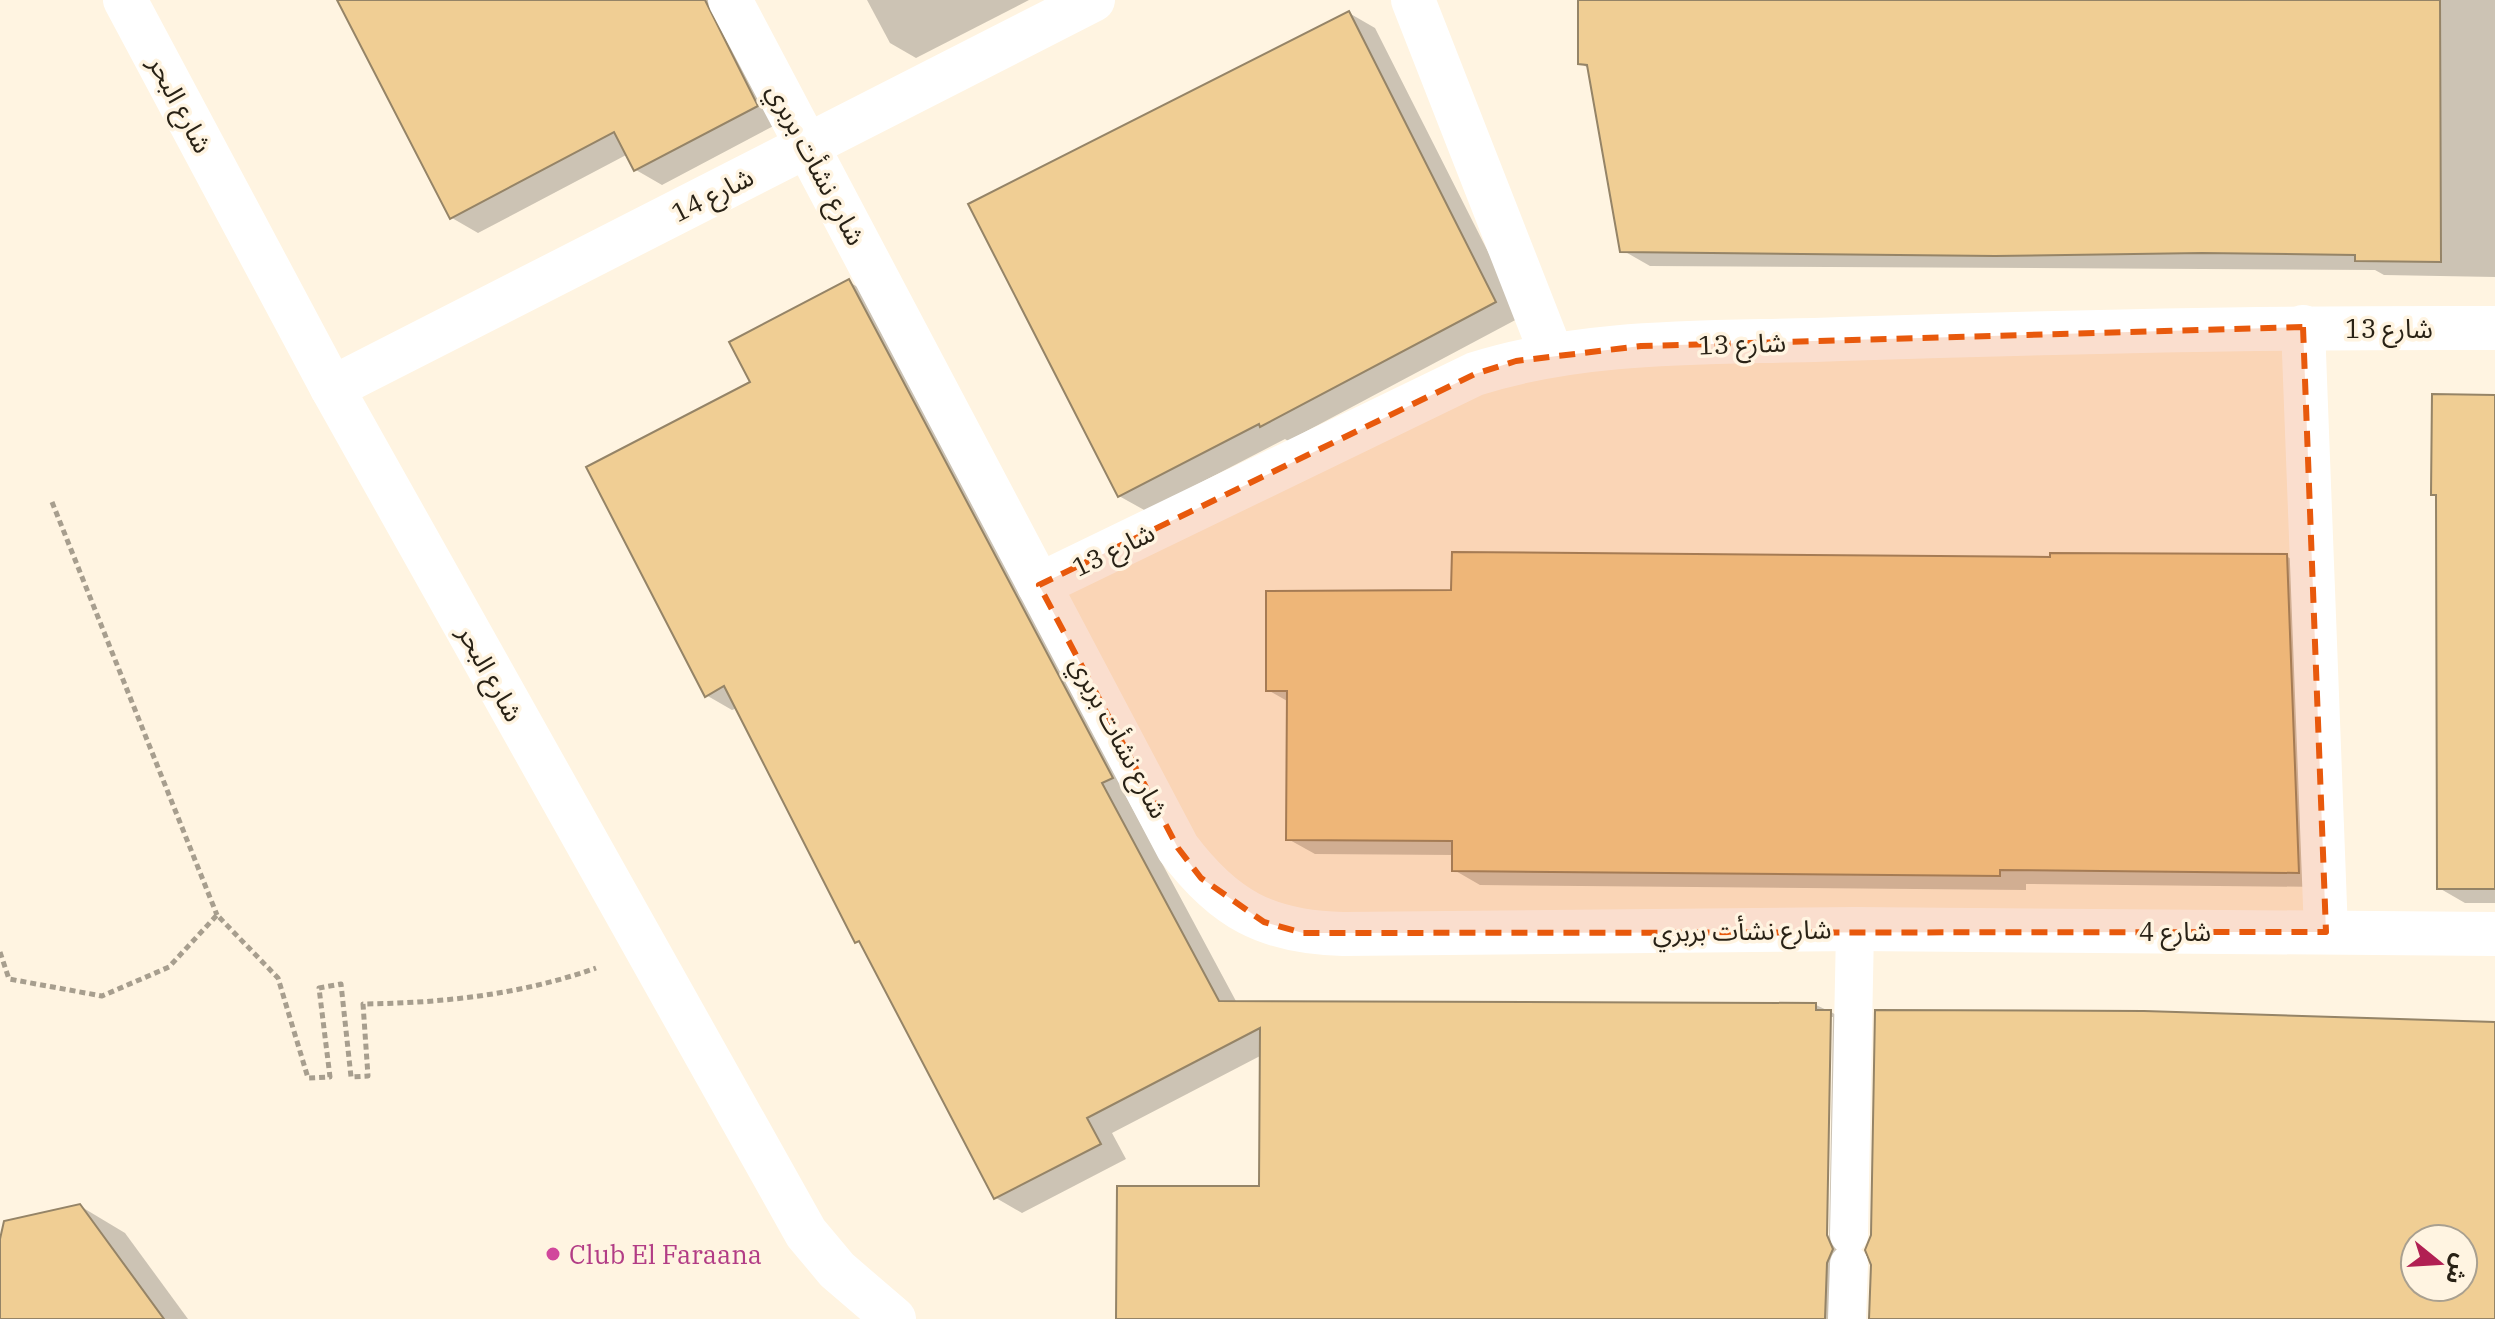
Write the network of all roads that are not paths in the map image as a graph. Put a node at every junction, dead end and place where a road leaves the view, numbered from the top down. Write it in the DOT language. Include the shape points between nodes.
graph roads {
  1 [pos="125,0"];
  2 [pos="730,0"];
  3 [pos="1093,0"];
  4 [pos="1413,0"];
  5 [pos="807,145"];
  6 [pos="2303,327"];
  7 [pos="2495,328"];
  8 [pos="1552,355"];
  9 [pos="332,388"];
  10 [pos="1039,585"];
  11 [pos="1855,929"];
  12 [pos="2326,932"];
  13 [pos="2495,934"];
  14 [pos="894,1319"];
  15 [pos="1847,1319"];
  1 -- 9 [label="street, شارع البحر"];
  2 -- 5 [label="street, شارع نشأت بربري"];
  3 -- 5 [label="street, شارع 14"];
  4 -- 8 [label="street"];
  5 -- 9 [label="street, شارع 14"];
  5 -- 10 [label="street, شارع نشأت بربري"];
  6 -- 7 [label="street, شارع 13"];
  6 -- 8 [label="street, شارع 13" via="1671,345"];
  6 -- 12 [label="street"];
  8 -- 10 [label="street, شارع 13" via="1475,374"];
  9 -- 14 [label="street, شارع البحر" via="806,1233 837,1270"];
  10 -- 11 [label="street, شارع نشأت بربري" via="1178,848 1229,903 1264,922 1303,933 1343,934"];
  11 -- 12 [label="street, شارع 4"];
  11 -- 15 [label="lane"];
  12 -- 13 [label="street, شارع 4"];
}
